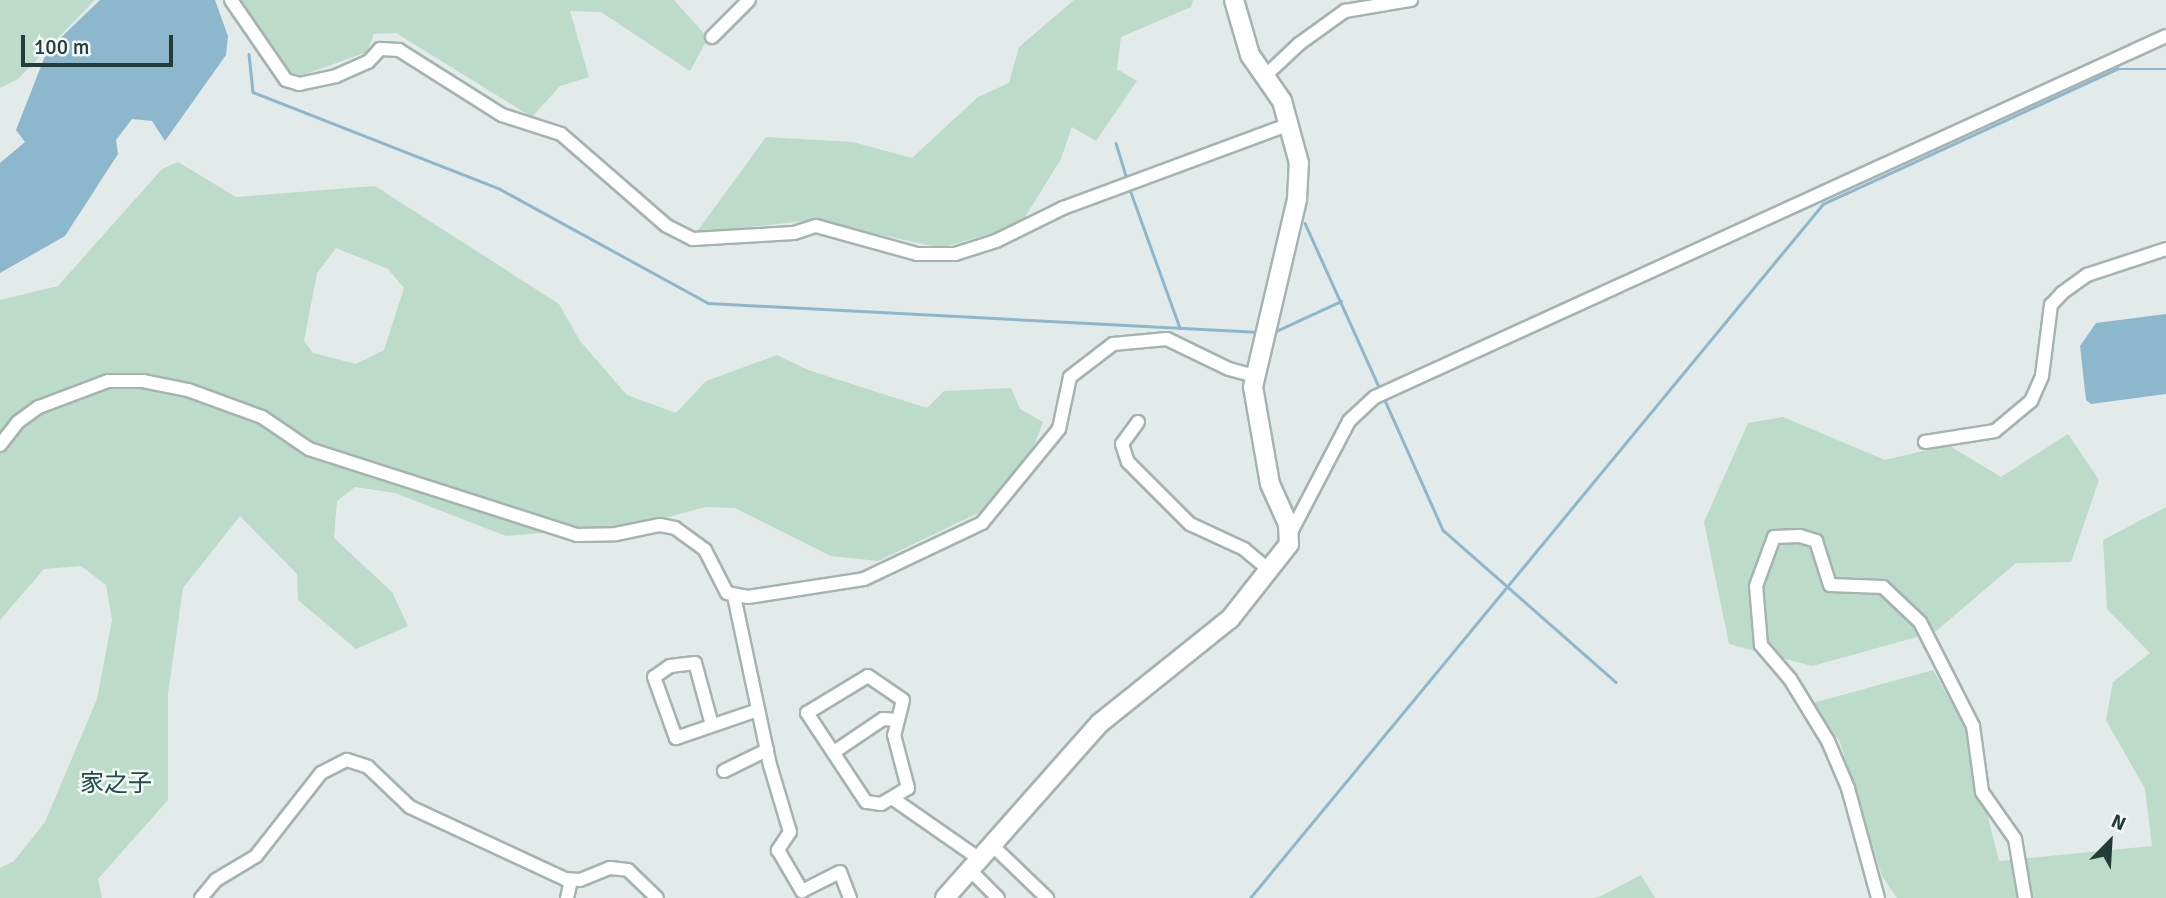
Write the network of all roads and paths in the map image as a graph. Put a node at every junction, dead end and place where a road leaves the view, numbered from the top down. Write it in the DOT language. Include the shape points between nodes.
graph roads {
  1 [pos="230,0"];
  2 [pos="749,0"];
  3 [pos="1234,0"];
  4 [pos="1411,0"];
  5 [pos="2166,36"];
  6 [pos="712,37"];
  7 [pos="1265,76"];
  8 [pos="1290,124"];
  9 [pos="2166,249"];
  10 [pos="1255,376"];
  11 [pos="1138,422"];
  12 [pos="1925,442"];
  13 [pos="0,445"];
  14 [pos="1290,534"];
  15 [pos="1270,571"];
  16 [pos="734,596"];
  17 [pos="758,710"];
  18 [pos="898,720"];
  19 [pos="712,725"];
  20 [pos="767,750"];
  21 [pos="834,752"];
  22 [pos="724,771"];
  23 [pos="892,798"];
  24 [pos="982,859"];
  25 [pos="571,881"];
  26 [pos="201,898"];
  27 [pos="567,898"];
  28 [pos="657,898"];
  29 [pos="850,898"];
  30 [pos="945,898"];
  31 [pos="998,898"];
  32 [pos="1047,898"];
  33 [pos="1878,898"];
  34 [pos="2025,898"];
  1 -- 8 [label="street" via="286,80 299,84 336,76 368,62 380,49 399,50 502,116 561,134 667,226 693,239 794,233 816,226 917,254 955,254 996,241 1063,208"];
  2 -- 6 [label="street"];
  3 -- 7 [label="street" via="1250,55"];
  4 -- 7 [label="street" via="1345,11"];
  5 -- 14 [label="street" via="1375,397 1349,421"];
  7 -- 8 [label="street" via="1282,101"];
  8 -- 10 [label="street" via="1300,181"];
  9 -- 12 [label="street" via="2087,275 2062,293 2051,305 2042,376 2031,401 1995,431"];
  10 -- 14 [label="street" via="1253,401 1270,484"];
  10 -- 16 [label="street" via="1229,369 1167,339 1113,344 1070,377 1059,429 982,523 864,579"];
  11 -- 15 [label="street" via="1122,444 1128,462 1189,524 1244,549"];
  13 -- 16 [label="street" via="18,422 39,407 108,381 154,383 261,417 309,449 577,535 616,534 660,525 675,528 690,534 705,550 722,585"];
  14 -- 15 [label="street" via="1285,553"];
  15 -- 24 [label="street" via="1230,619 1100,723"];
  16 -- 17 [label="street"];
  17 -- 19 [label="street"];
  17 -- 20 [label="street"];
  18 -- 21 [label="street" via="883,719"];
  18 -- 21 [label="street" via="902,700 868,676 807,713"];
  18 -- 23 [label="street" via="894,736 908,788"];
  19 -- 19 [label="street" via="676,738 654,677 670,667 695,663"];
  20 -- 22 [label="street"];
  20 -- 29 [label="street" via="790,832 778,850 802,891 841,872"];
  21 -- 23 [label="street" via="866,802 881,804"];
  23 -- 24 [label="street"];
  24 -- 30 [label="street"];
  24 -- 31 [label="street"];
  24 -- 32 [label="street"];
  25 -- 26 [label="street" via="410,807 368,767 347,760 321,773 256,856 216,880"];
  25 -- 27 [label="street"];
  25 -- 28 [label="street" via="610,868 628,870"];
  33 -- 34 [label="street" via="1848,788 1828,741 1790,679 1761,645 1756,586 1774,537 1816,541 1830,585 1883,587 1920,622 1973,726 1982,792 2014,839"];
}
